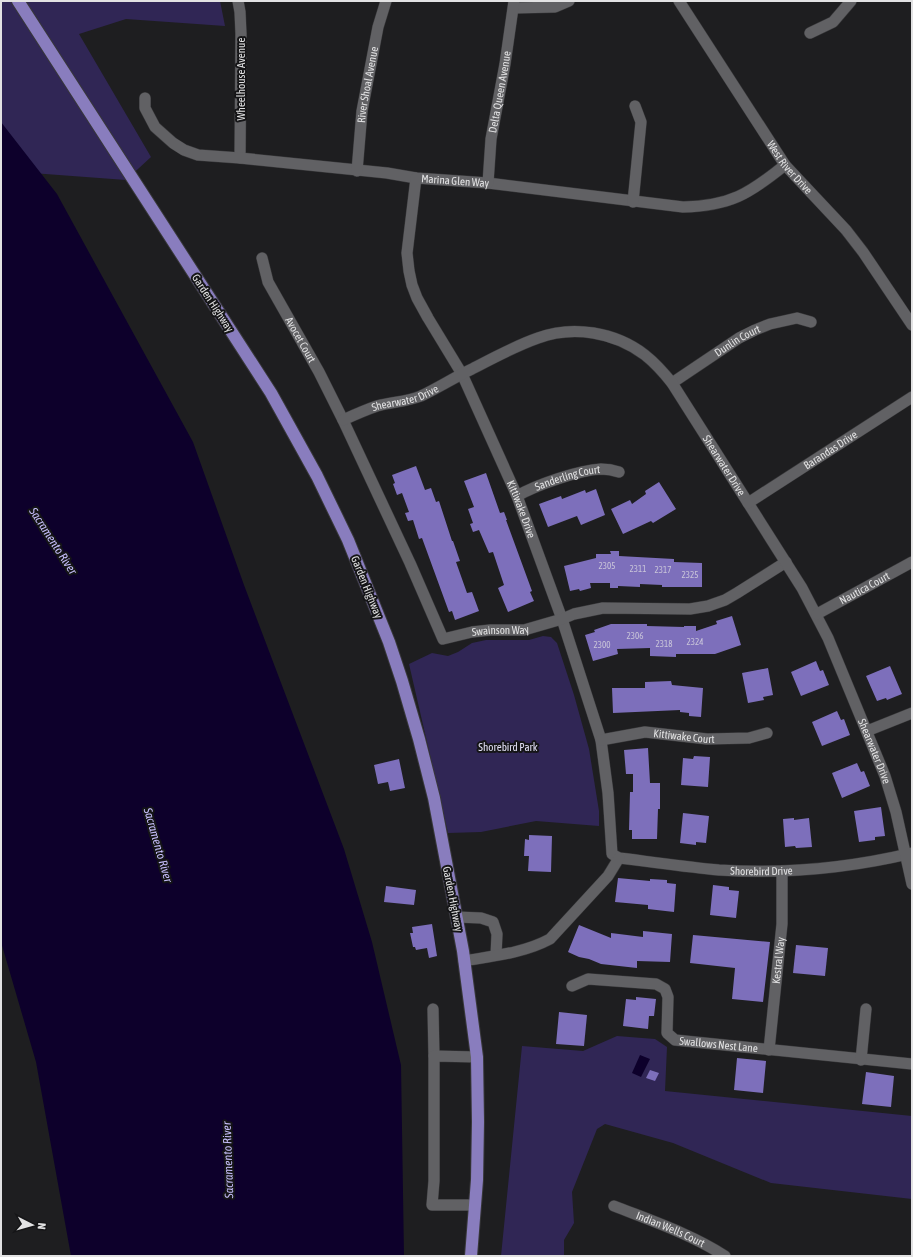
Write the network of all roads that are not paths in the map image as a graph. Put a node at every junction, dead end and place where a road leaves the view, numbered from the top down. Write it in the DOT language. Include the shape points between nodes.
graph roads {
  1 [pos="18,1"];
  2 [pos="238,1"];
  3 [pos="386,1"];
  4 [pos="569,1"];
  5 [pos="679,1"];
  6 [pos="851,1"];
  7 [pos="514,4"];
  8 [pos="810,32"];
  9 [pos="145,98"];
  10 [pos="635,106"];
  11 [pos="240,158"];
  12 [pos="784,165"];
  13 [pos="357,171"];
  14 [pos="416,178"];
  15 [pos="488,183"];
  16 [pos="633,202"];
  17 [pos="262,258"];
  18 [pos="811,322"];
  19 [pos="912,325"];
  20 [pos="462,374"];
  21 [pos="672,383"];
  22 [pos="912,397"];
  23 [pos="342,420"];
  24 [pos="619,472"];
  25 [pos="517,496"];
  26 [pos="748,503"];
  27 [pos="786,562"];
  28 [pos="912,562"];
  29 [pos="817,614"];
  30 [pos="562,619"];
  31 [pos="912,713"];
  32 [pos="867,731"];
  33 [pos="768,733"];
  34 [pos="601,740"];
  35 [pos="909,854"];
  36 [pos="616,856"];
  37 [pos="782,871"];
  38 [pos="912,884"];
  39 [pos="457,917"];
  40 [pos="496,955"];
  41 [pos="464,961"];
  42 [pos="572,986"];
  43 [pos="433,1009"];
  44 [pos="866,1009"];
  45 [pos="769,1050"];
  46 [pos="434,1056"];
  47 [pos="477,1057"];
  48 [pos="860,1060"];
  49 [pos="912,1064"];
  50 [pos="475,1205"];
  51 [pos="614,1206"];
  52 [pos="471,1256"];
  53 [pos="725,1256"];
  1 -- 39 [label="main road, Garden Highway" via="267,386 295,434 348,540 402,681 419,739 434,798"];
  2 -- 11 [label="street, Wheelhouse Avenue" via="241,34"];
  3 -- 13 [label="street, River Shoal Avenue" via="378,27 362,111"];
  4 -- 7 [label="street" via="555,6"];
  5 -- 12 [label="street, West River Drive"];
  6 -- 8 [label="street" via="833,22"];
  7 -- 15 [label="street, Delta Queen Avenue" via="491,139"];
  9 -- 11 [label="street, Marina Glen Way" via="148,117 155,127 184,150 198,155"];
  10 -- 16 [label="street" via="641,122"];
  11 -- 13 [label="street, Marina Glen Way"];
  12 -- 16 [label="street, Marina Glen Way" via="748,192 720,203 702,207 683,207"];
  12 -- 19 [label="street, West River Drive" via="859,246"];
  13 -- 14 [label="street, Marina Glen Way"];
  14 -- 15 [label="street, Marina Glen Way"];
  14 -- 20 [label="street, Kittiwake Drive" via="408,253 409,271 417,298"];
  15 -- 16 [label="street, Marina Glen Way"];
  17 -- 23 [label="street, Avocet Court" via="268,282 319,372"];
  18 -- 21 [label="street, Dunlin Court" via="797,318 755,330"];
  20 -- 21 [label="street, Shearwater Drive" via="539,338 570,332 591,333 629,345 660,368"];
  20 -- 23 [label="street, Shearwater Drive" via="421,395 378,406"];
  20 -- 25 [label="street, Kittiwake Drive"];
  21 -- 26 [label="street, Shearwater Drive"];
  22 -- 26 [label="street, Barandas Drive"];
  23 -- 30 [label="street, Swainson Way" via="443,639 490,630 524,630"];
  24 -- 25 [label="street, Sanderling Court" via="600,469 588,471 528,490"];
  25 -- 30 [label="street, Kittiwake Drive"];
  26 -- 27 [label="street, Shearwater Drive"];
  27 -- 29 [label="street, Shearwater Drive"];
  27 -- 30 [label="street, Swainson Way" via="725,600 708,606 690,609 603,608"];
  28 -- 29 [label="street, Nautica Court"];
  29 -- 32 [label="street, Shearwater Drive"];
  30 -- 34 [label="street, Kittiwake Drive"];
  31 -- 32 [label="street"];
  32 -- 35 [label="street, Shearwater Drive" via="885,776"];
  33 -- 34 [label="street, Kittiwake Court" via="748,738 707,739 646,732"];
  34 -- 36 [label="street, Kittiwake Drive"];
  35 -- 37 [label="street, Shorebird Drive" via="816,869"];
  35 -- 38 [label="street, Shearwater Drive"];
  36 -- 37 [label="street, Shorebird Drive" via="719,870"];
  36 -- 40 [label="street" via="608,876 550,939 516,952"];
  37 -- 45 [label="street, Kestral Way" via="782,924"];
  39 -- 40 [label="street" via="481,918 493,922 497,934"];
  39 -- 41 [label="main road, Garden Highway"];
  40 -- 41 [label="street"];
  41 -- 47 [label="main road, Garden Highway"];
  42 -- 45 [label="street, Swallows Nest Lane" via="588,980 656,984 665,989 668,997 668,1033 675,1040"];
  43 -- 46 [label="street"];
  44 -- 48 [label="street"];
  45 -- 48 [label="street, Swallows Nest Lane"];
  46 -- 47 [label="street"];
  46 -- 50 [label="street" via="432,1205"];
  47 -- 50 [label="main road, Garden Highway"];
  48 -- 49 [label="street, Swallows Nest Lane"];
  50 -- 52 [label="main road, Garden Highway"];
  51 -- 53 [label="street, Indian Wells Court" via="683,1234"];
}
